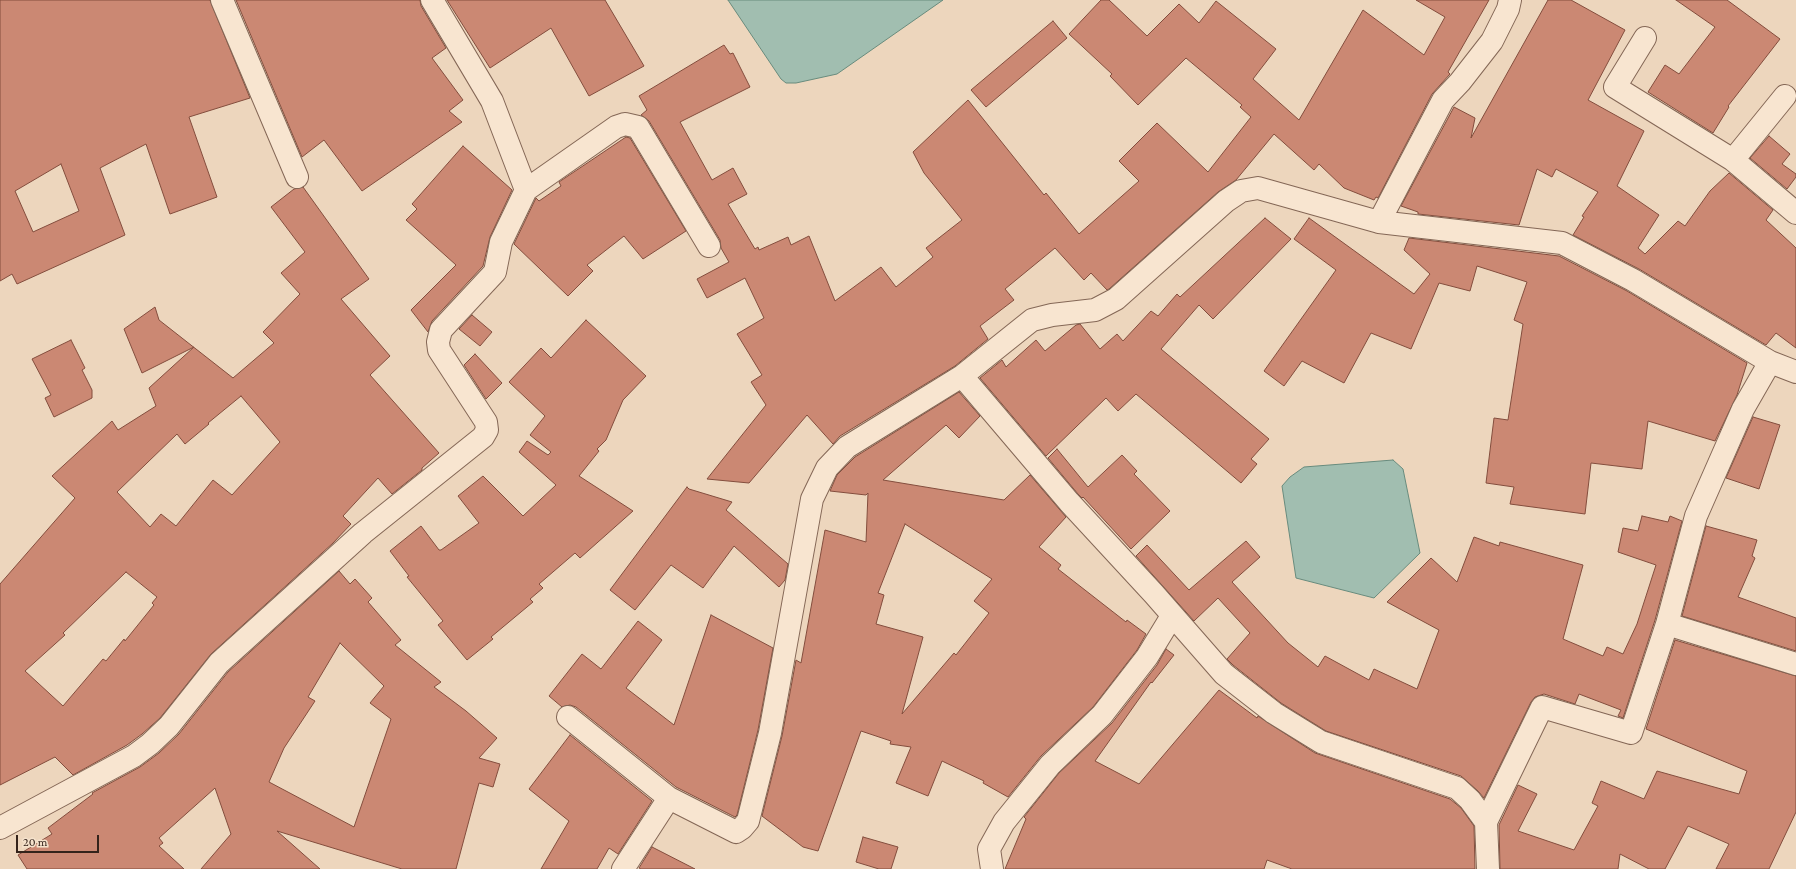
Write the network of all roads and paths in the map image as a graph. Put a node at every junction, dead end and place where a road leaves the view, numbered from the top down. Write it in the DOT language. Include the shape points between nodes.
graph roads {
  1 [pos="222,0"];
  2 [pos="432,0"];
  3 [pos="1510,0"];
  4 [pos="1645,38"];
  5 [pos="1785,96"];
  6 [pos="1733,160"];
  7 [pos="297,177"];
  8 [pos="526,190"];
  9 [pos="1796,213"];
  10 [pos="1379,222"];
  11 [pos="708,246"];
  12 [pos="1770,362"];
  13 [pos="1796,372"];
  14 [pos="962,376"];
  15 [pos="1172,616"];
  16 [pos="1667,624"];
  17 [pos="1796,664"];
  18 [pos="568,717"];
  19 [pos="669,798"];
  20 [pos="1486,822"];
  21 [pos="0,828"];
  22 [pos="623,869"];
  23 [pos="992,869"];
  24 [pos="1488,869"];
  1 -- 7 [label="street"];
  2 -- 8 [label="street" via="492,101"];
  3 -- 10 [label="street" via="1492,41 1460,82 1442,100"];
  4 -- 6 [label="street" via="1615,87"];
  5 -- 6 [label="street"];
  6 -- 9 [label="street"];
  8 -- 11 [label="street" via="616,127 625,124 638,127"];
  8 -- 21 [label="street" via="501,242 495,272 441,330 438,342 439,350 486,422 487,430 483,437 363,533 219,663 169,726 150,744 134,756"];
  10 -- 12 [label="street" via="1562,243 1633,280"];
  10 -- 14 [label="street" via="1258,188 1241,191 1226,201 1116,299 1095,310 1032,320"];
  12 -- 13 [label="street"];
  12 -- 16 [label="street" via="1742,409 1696,516"];
  14 -- 15 [label="street" via="1068,502"];
  14 -- 19 [label="street" via="847,447 827,468 812,500 770,733 748,821 736,832"];
  15 -- 20 [label="street" via="1224,674 1274,713 1321,742 1457,788 1470,800"];
  15 -- 23 [label="street" via="1147,657 1102,715 1050,765 1004,822 989,849"];
  16 -- 17 [label="street"];
  16 -- 20 [label="street" via="1631,733 1542,707"];
  18 -- 19 [label="street"];
  19 -- 22 [label="street"];
  20 -- 24 [label="street"];
}
